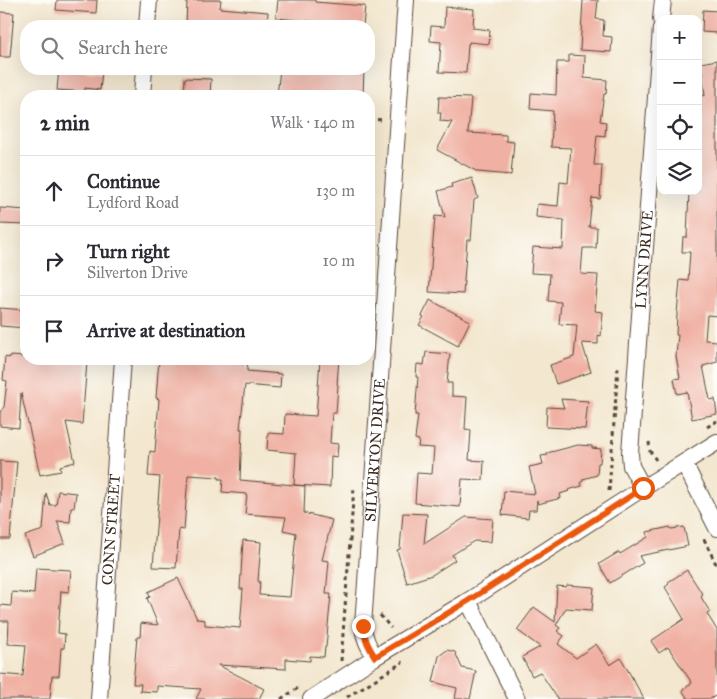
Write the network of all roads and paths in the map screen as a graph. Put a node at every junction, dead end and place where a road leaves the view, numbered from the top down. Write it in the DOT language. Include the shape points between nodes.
graph roads {
  1 [pos="148,0"];
  2 [pos="406,0"];
  3 [pos="663,0"];
  4 [pos="661,15"];
  5 [pos="147,20"];
  6 [pos="659,60"];
  7 [pos="144,75"];
  8 [pos="142,90"];
  9 [pos="123,365"];
  10 [pos="717,442"];
  11 [pos="684,463"];
  12 [pos="354,485"];
  13 [pos="643,488"];
  14 [pos="717,528"];
  15 [pos="468,601"];
  16 [pos="375,657"];
  17 [pos="408,658"];
  18 [pos="341,661"];
  19 [pos="99,699"];
  20 [pos="311,699"];
  21 [pos="344,699"];
  22 [pos="517,699"];
  1 -- 5 [label="street"];
  2 -- 16 [label="street, SILVERTON DRIVE" via="363,626 367,644"];
  3 -- 4 [label="street"];
  6 -- 13 [label="street, LYNN DRIVE" via="630,453 631,466"];
  7 -- 8 [label="street"];
  9 -- 19 [label="street, CONN STREET"];
  10 -- 11 [label="street"];
  11 -- 13 [label="street"];
  11 -- 14 [label="street"];
  12 -- 18 [label="path"];
  13 -- 15 [label="street"];
  15 -- 16 [label="street"];
  15 -- 22 [label="street"];
  16 -- 20 [label="street"];
  17 -- 21 [label="path"];
}
